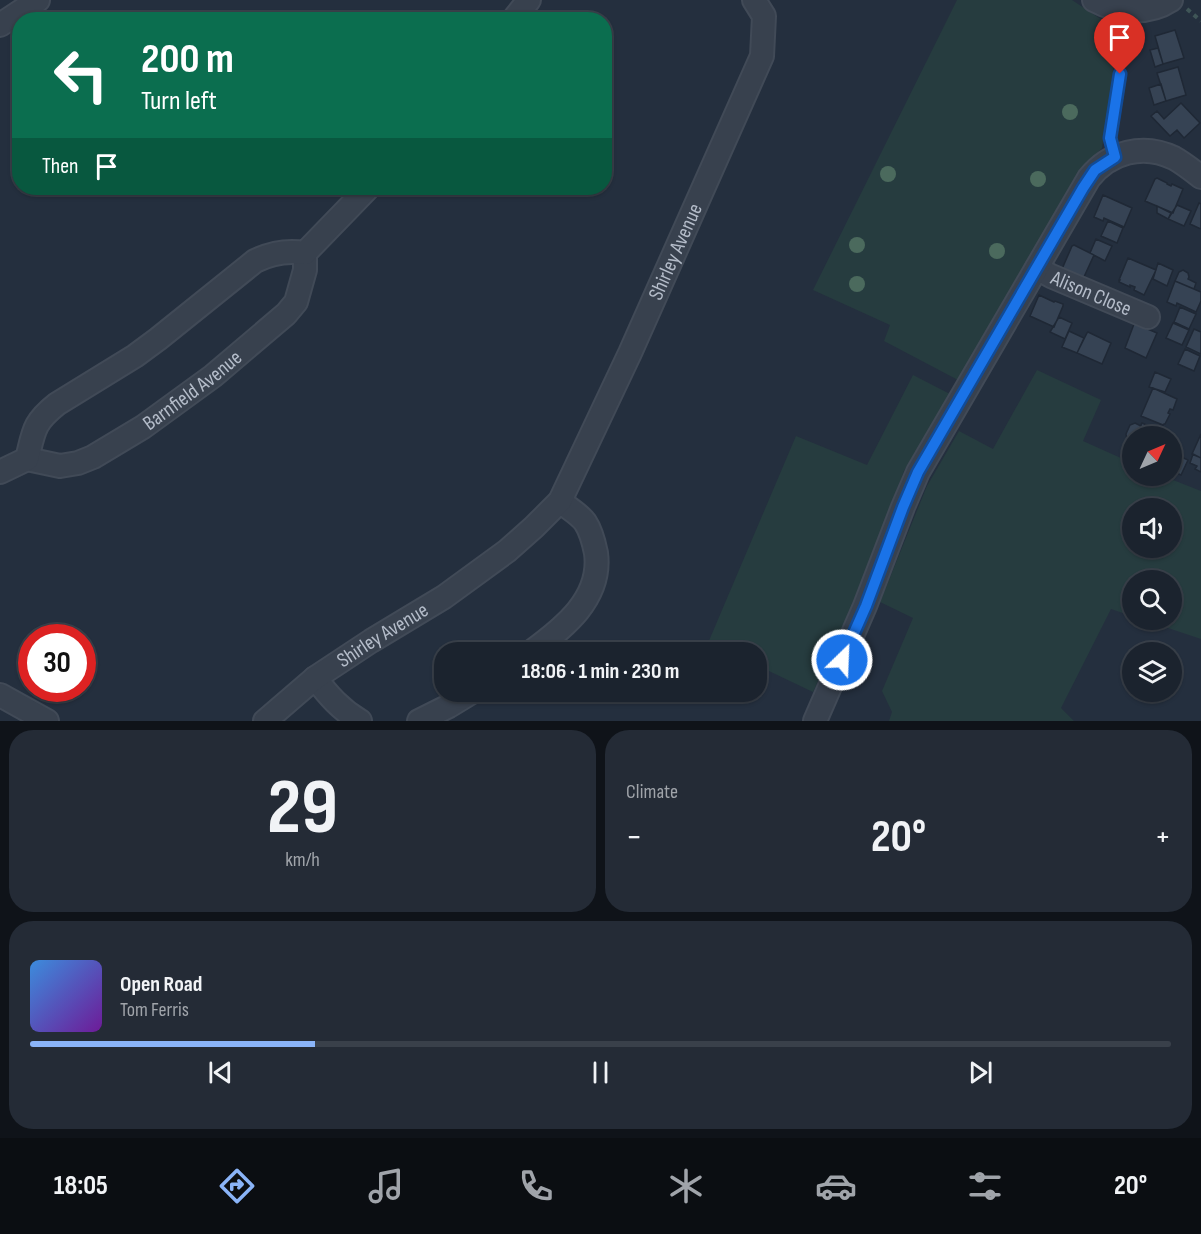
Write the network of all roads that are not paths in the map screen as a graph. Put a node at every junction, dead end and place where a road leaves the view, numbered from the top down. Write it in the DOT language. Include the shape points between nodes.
graph roads {
  1 [pos="38,0"];
  2 [pos="529,0"];
  3 [pos="754,0"];
  4 [pos="1094,0"];
  5 [pos="1171,0"];
  6 [pos="20,12"];
  7 [pos="519,12"];
  8 [pos="1120,74"];
  9 [pos="1115,157"];
  10 [pos="1201,177"];
  11 [pos="361,195"];
  12 [pos="305,253"];
  13 [pos="1037,268"];
  14 [pos="1148,317"];
  15 [pos="27,459"];
  16 [pos="0,472"];
  17 [pos="560,501"];
  18 [pos="544,642"];
  19 [pos="315,678"];
  20 [pos="0,695"];
  21 [pos="456,702"];
  22 [pos="47,721"];
  23 [pos="265,721"];
  24 [pos="360,721"];
  25 [pos="419,721"];
  26 [pos="815,721"];
  1 -- 6 [label="street"];
  2 -- 7 [label="street"];
  3 -- 17 [label="street, Shirley Avenue" via="764,16 762,56"];
  4 -- 5 [label="street" via="1130,11"];
  8 -- 9 [label="lane" via="1110,138"];
  9 -- 10 [label="street" via="1153,152 1175,159"];
  9 -- 13 [label="street" via="1089,177"];
  11 -- 12 [label="street"];
  12 -- 15 [label="street" via="268,255 255,261 135,356 57,404 37,423"];
  12 -- 15 [label="street, Barnfield Avenue" via="305,270 296,302 213,376 93,458 60,466"];
  13 -- 14 [label="street, Alison Close"];
  13 -- 26 [label="street" via="918,472 866,606"];
  15 -- 16 [label="street"];
  17 -- 18 [label="street" via="585,522 595,546 597,569 591,592 574,615"];
  17 -- 19 [label="street, Shirley Avenue" via="507,551 444,597"];
  19 -- 23 [label="street, Shirley Avenue"];
  19 -- 24 [label="street, Shirley Avenue" via="332,700"];
  20 -- 22 [label="street"];
  21 -- 25 [label="street"];
}
